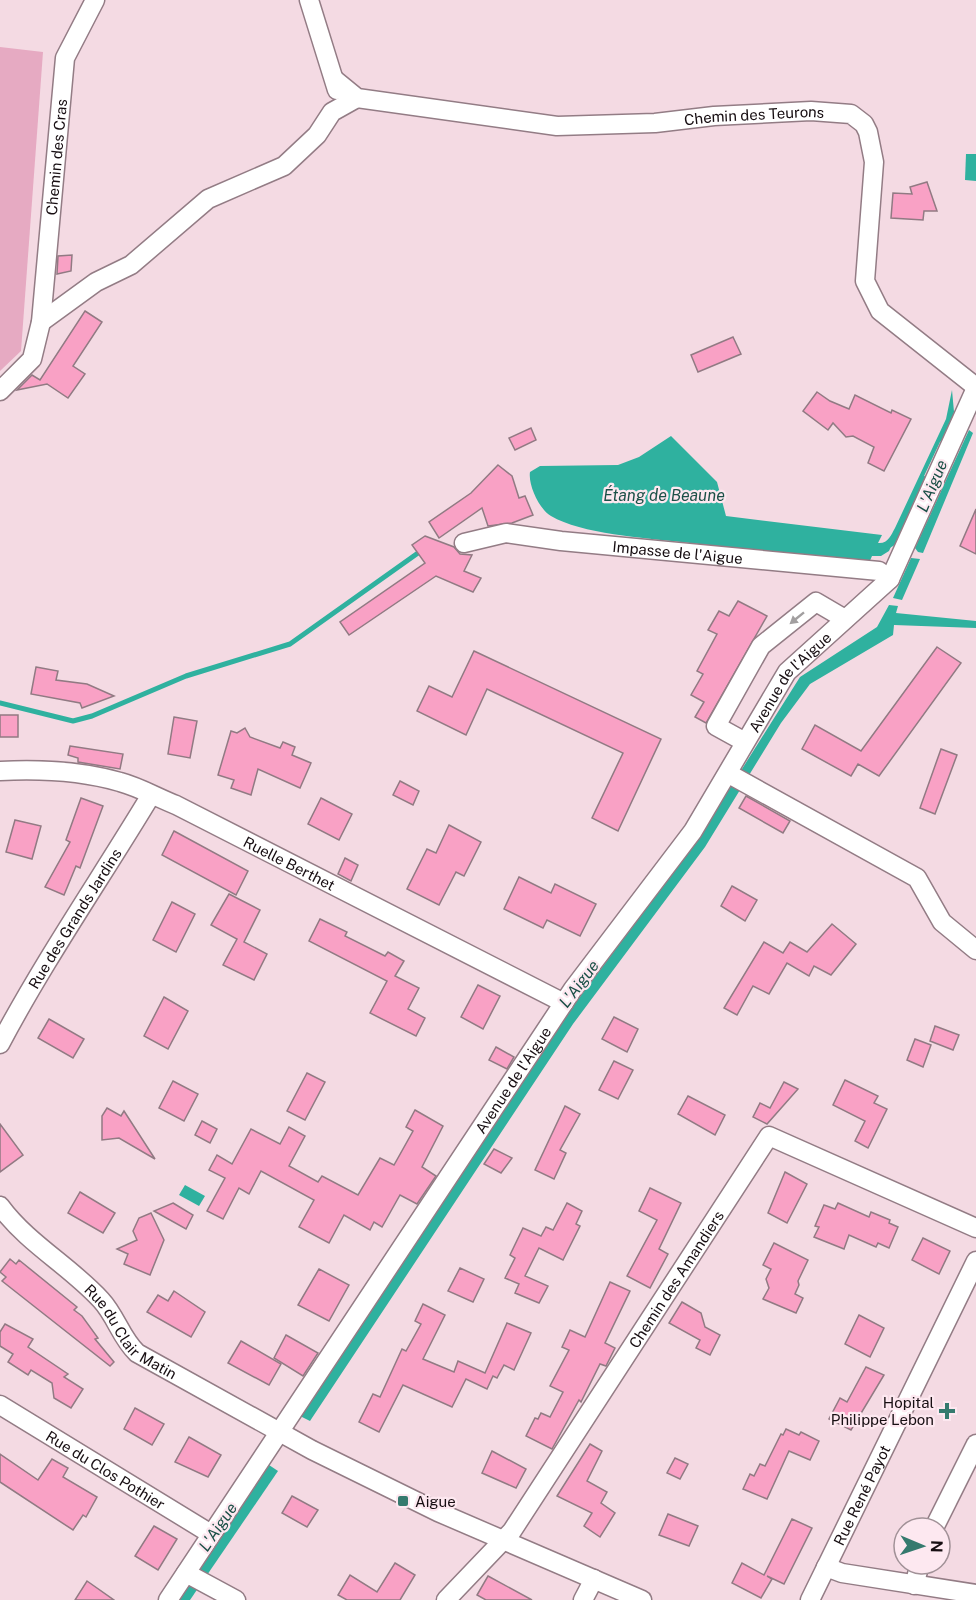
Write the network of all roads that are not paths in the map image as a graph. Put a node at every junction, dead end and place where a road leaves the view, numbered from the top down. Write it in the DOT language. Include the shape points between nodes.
graph roads {
  1 [pos="95,0"];
  2 [pos="309,0"];
  3 [pos="334,80"];
  4 [pos="357,98"];
  5 [pos="332,112"];
  6 [pos="41,322"];
  7 [pos="976,388"];
  8 [pos="0,391"];
  9 [pos="464,543"];
  10 [pos="890,579"];
  11 [pos="845,619"];
  12 [pos="745,742"];
  13 [pos="0,771"];
  14 [pos="729,774"];
  15 [pos="151,795"];
  16 [pos="976,950"];
  17 [pos="564,1003"];
  18 [pos="0,1044"];
  19 [pos="0,1206"];
  20 [pos="976,1228"];
  21 [pos="976,1261"];
  22 [pos="0,1405"];
  23 [pos="290,1437"];
  24 [pos="976,1444"];
  25 [pos="969,1476"];
  26 [pos="942,1516"];
  27 [pos="211,1534"];
  28 [pos="505,1540"];
  29 [pos="826,1567"];
  30 [pos="917,1576"];
  31 [pos="194,1578"];
  32 [pos="594,1579"];
  33 [pos="914,1585"];
  34 [pos="976,1594"];
  35 [pos="168,1600"];
  36 [pos="236,1600"];
  37 [pos="446,1600"];
  38 [pos="583,1600"];
  39 [pos="642,1600"];
  40 [pos="810,1600"];
  1 -- 6 [label="street, Chemin des Cras" via="65,58"];
  2 -- 3 [label="street"];
  3 -- 4 [label="street"];
  3 -- 5 [label="street" via="336,99"];
  4 -- 5 [label="street"];
  4 -- 7 [label="street, Chemin des Teurons" via="556,126 655,123 800,111 851,114 868,132 874,162 866,280 880,311"];
  5 -- 6 [label="street" via="317,135 284,166 208,199 131,265 96,282"];
  6 -- 8 [label="street, Chemin des Cras" via="32,359"];
  7 -- 10 [label="street, Avenue de l'Aigue"];
  9 -- 10 [label="street, Impasse de l'Aigue" via="506,533 879,571"];
  10 -- 11 [label="street, Avenue de l'Aigue"];
  11 -- 12 [label="street, Avenue de l'Aigue" via="787,672"];
  11 -- 12 [label="street, one-way" via="816,602 761,646 716,726"];
  12 -- 14 [label="street, Avenue de l'Aigue"];
  13 -- 15 [label="street, Ruelle Berthet" via="101,778"];
  14 -- 16 [label="street" via="917,878 942,922"];
  14 -- 17 [label="street, Avenue de l'Aigue" via="693,831"];
  15 -- 17 [label="street, Ruelle Berthet"];
  15 -- 18 [label="street, Rue des Grands Jardins" via="26,995"];
  17 -- 23 [label="street, Avenue de l'Aigue" via="302,1396"];
  19 -- 23 [label="street, Rue du Clair Matin" via="21,1232 103,1301 137,1353"];
  20 -- 28 [label="street, Chemin des Amandiers" via="769,1136"];
  21 -- 29 [label="street, Rue René Payot"];
  22 -- 27 [label="street, Rue du Clos Pothier"];
  23 -- 27 [label="street, Avenue de l'Aigue"];
  23 -- 28 [label="street, Rue du Clair Matin" via="438,1512"];
  24 -- 25 [label="street"];
  25 -- 26 [label="street"];
  27 -- 31 [label="street, Avenue de l'Aigue"];
  28 -- 32 [label="street, Rue du Clair Matin"];
  28 -- 37 [label="street, Chemin des Amandiers"];
  29 -- 33 [label="street"];
  29 -- 40 [label="street, Rue René Payot"];
  30 -- 33 [label="street"];
  31 -- 35 [label="street, Avenue de l'Aigue"];
  31 -- 36 [label="street"];
  32 -- 38 [label="street"];
  32 -- 39 [label="street, Rue du Clair Matin"];
  33 -- 34 [label="street"];
}
